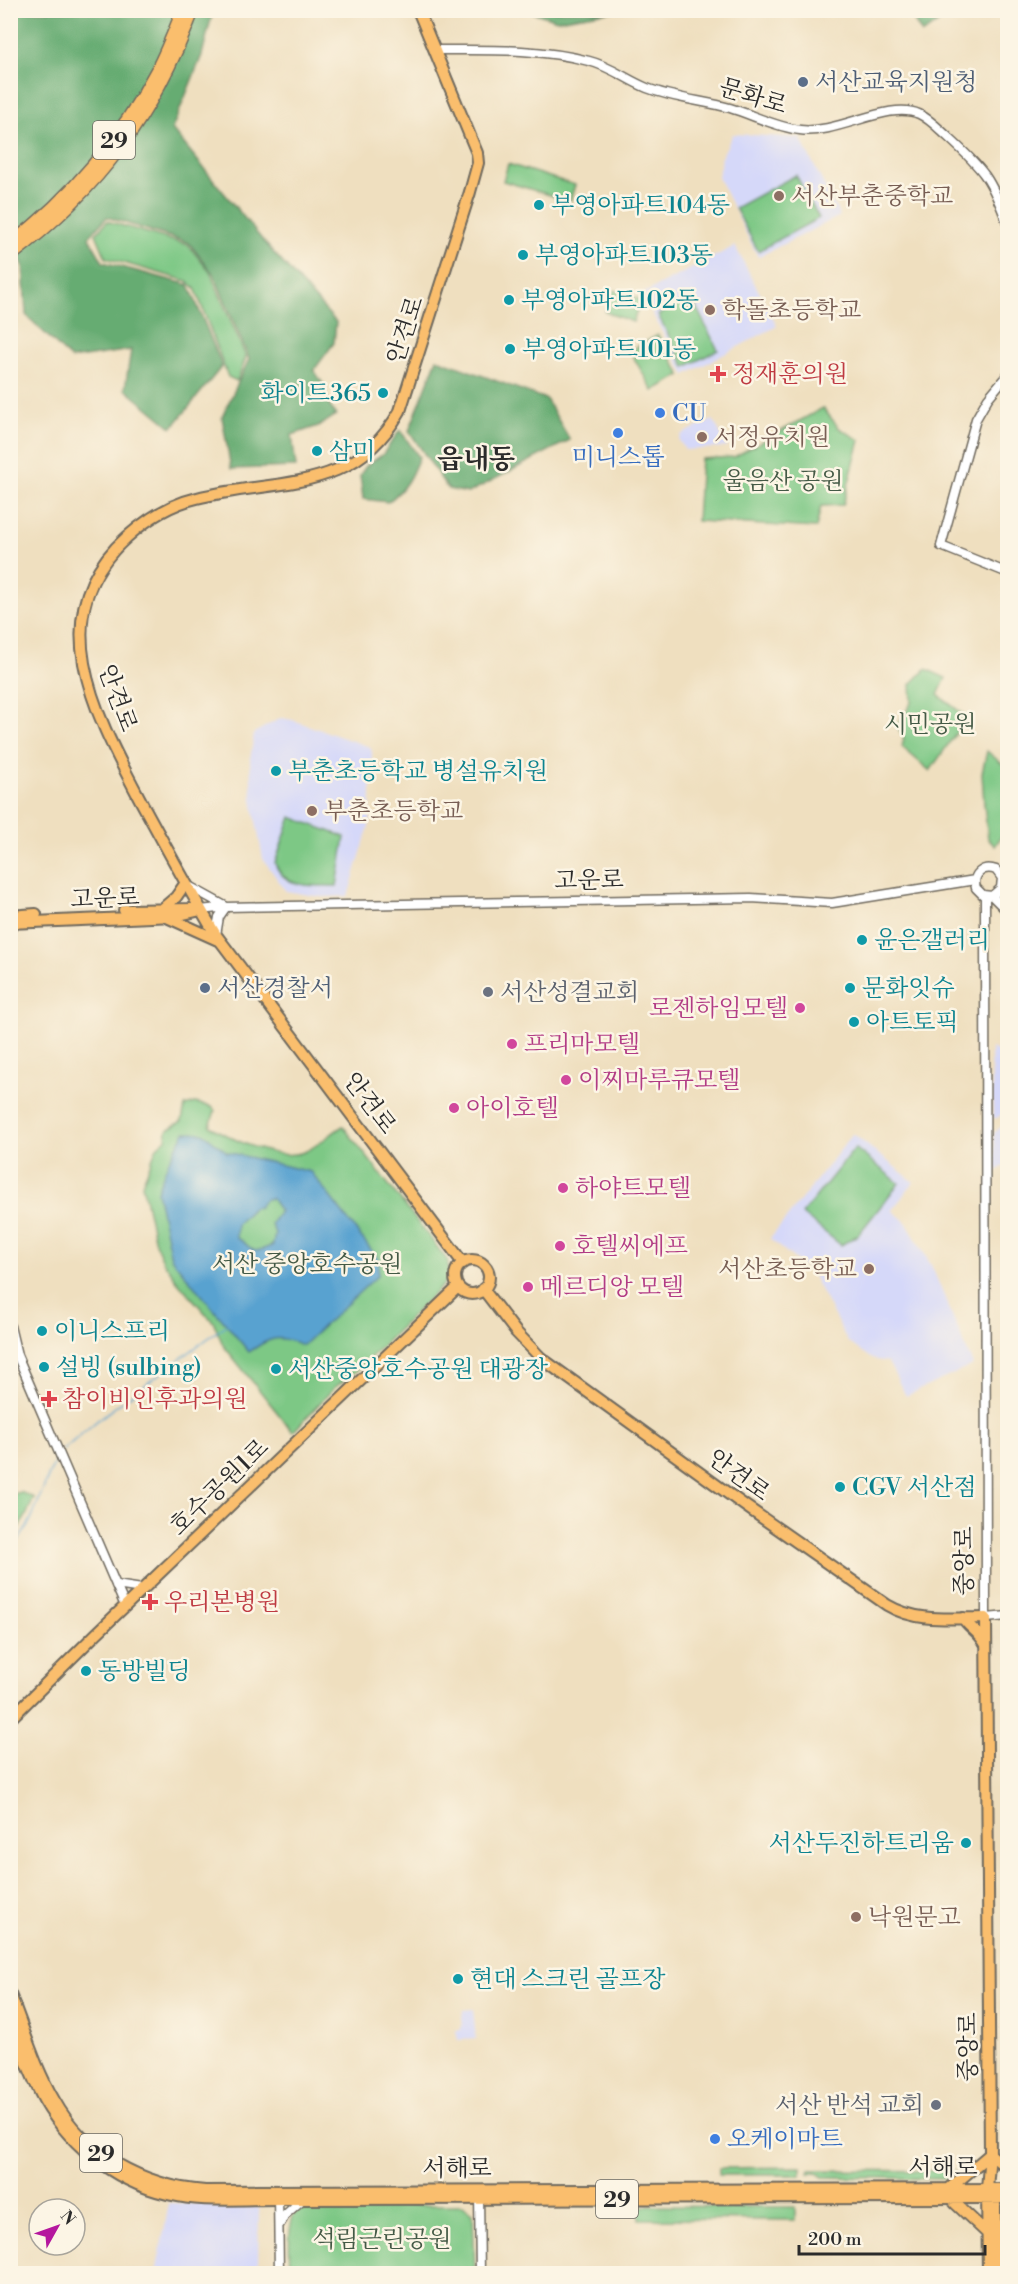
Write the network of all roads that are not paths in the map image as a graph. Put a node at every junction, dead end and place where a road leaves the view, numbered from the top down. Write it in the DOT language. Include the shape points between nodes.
graph roads {
  1 [pos="183,10"];
  2 [pos="193,10"];
  3 [pos="418,10"];
  4 [pos="436,50"];
  5 [pos="1008,225"];
  6 [pos="10,245"];
  7 [pos="10,256"];
  8 [pos="1008,374"];
  9 [pos="1007,571"];
  10 [pos="1008,868"];
  11 [pos="998,872"];
  12 [pos="975,880"];
  13 [pos="185,884"];
  14 [pos="989,896"];
  15 [pos="226,907"];
  16 [pos="201,910"];
  17 [pos="1008,912"];
  18 [pos="164,913"];
  19 [pos="10,916"];
  20 [pos="10,923"];
  21 [pos="219,938"];
  22 [pos="463,1263"];
  23 [pos="458,1287"];
  24 [pos="483,1289"];
  25 [pos="10,1326"];
  26 [pos="14,1357"];
  27 [pos="116,1585"];
  28 [pos="142,1589"];
  29 [pos="125,1606"];
  30 [pos="1008,1616"];
  31 [pos="963,1618"];
  32 [pos="986,1618"];
  33 [pos="986,1646"];
  34 [pos="10,1719"];
  35 [pos="10,1994"];
  36 [pos="10,2020"];
  37 [pos="990,2154"];
  38 [pos="1008,2169"];
  39 [pos="1008,2188"];
  40 [pos="278,2194"];
  41 [pos="479,2194"];
  42 [pos="952,2194"];
  43 [pos="991,2194"];
  44 [pos="303,2199"];
  45 [pos="1008,2199"];
  46 [pos="1008,2220"];
  47 [pos="279,2228"];
  48 [pos="992,2232"];
  49 [pos="279,2274"];
  50 [pos="480,2274"];
  51 [pos="988,2274"];
  52 [pos="995,2274"];
  1 -- 6 [label="highway, 29" via="158,67 122,129 53,209"];
  2 -- 7 [label="highway, 29" via="164,77 119,150 68,207"];
  3 -- 4 [label="main road, 안견로"];
  4 -- 5 [label="street, 문화로" via="523,50 581,59 651,89 732,108 798,130 825,129 898,111 913,112 932,122 984,172"];
  4 -- 13 [label="main road, 안견로" via="472,138 478,163 396,419 365,453 331,474 198,497 158,514 133,531 108,557 94,579 81,640 89,691"];
  8 -- 9 [label="street" via="976,419 941,546"];
  10 -- 11 [label="street"];
  11 -- 12 [label="street, 고운로" via="984,869"];
  11 -- 14 [label="street" via="1002,885 999,892"];
  12 -- 14 [label="street" via="977,889"];
  12 -- 15 [label="street, 고운로" via="832,903 751,898"];
  13 -- 15 [label="street"];
  13 -- 16 [label="main road, 안견로"];
  13 -- 18 [label="main road"];
  14 -- 17 [label="street"];
  14 -- 32 [label="street, 중앙로"];
  15 -- 16 [label="street, 고운로"];
  15 -- 21 [label="street" via="219,917"];
  16 -- 18 [label="main road, 고운로" via="185,915"];
  16 -- 21 [label="main road, 안견로"];
  18 -- 19 [label="main road, 고운로"];
  18 -- 20 [label="main road, 고운로"];
  18 -- 21 [label="main road"];
  21 -- 22 [label="main road, 안견로"];
  22 -- 23 [label="main road" via="455,1274"];
  22 -- 24 [label="main road" via="476,1261 486,1268 488,1279"];
  23 -- 24 [label="main road" via="470,1294"];
  23 -- 28 [label="main road, 호수공원1로"];
  24 -- 31 [label="main road, 안견로" via="541,1358 827,1564 899,1611 921,1617"];
  25 -- 26 [label="street"];
  26 -- 27 [label="street"];
  27 -- 28 [label="street"];
  27 -- 29 [label="street"];
  28 -- 29 [label="main road, 호수공원1로"];
  29 -- 34 [label="main road, 호수공원1로"];
  30 -- 32 [label="street, 안견로"];
  31 -- 32 [label="main road, 안견로"];
  31 -- 33 [label="main road"];
  32 -- 33 [label="main road, 중앙로"];
  33 -- 37 [label="main road, 중앙로"];
  35 -- 40 [label="main road, 서해로 / 29" via="53,2100 74,2128 105,2156 138,2175 177,2188"];
  36 -- 40 [label="main road, 서해로 / 29" via="48,2108 73,2139 102,2164 136,2184 170,2195 200,2198"];
  37 -- 38 [label="main road"];
  37 -- 42 [label="main road"];
  37 -- 43 [label="main road, 중앙로"];
  39 -- 43 [label="main road, 서해로"];
  40 -- 41 [label="main road, 서해로 / 29"];
  40 -- 44 [label="main road, 서해로 / 29"];
  40 -- 47 [label="street"];
  41 -- 42 [label="main road, 서해로 / 29"];
  41 -- 44 [label="main road, 서해로 / 29"];
  41 -- 50 [label="street"];
  42 -- 43 [label="main road, 서해로 / 29"];
  42 -- 48 [label="main road" via="955,2203"];
  43 -- 45 [label="main road, 서해로"];
  43 -- 48 [label="main road, 중앙로"];
  44 -- 47 [label="street" via="286,2214"];
  46 -- 48 [label="main road"];
  47 -- 49 [label="street"];
  48 -- 51 [label="main road, 중앙로"];
  48 -- 52 [label="main road, 중앙로"];
}
